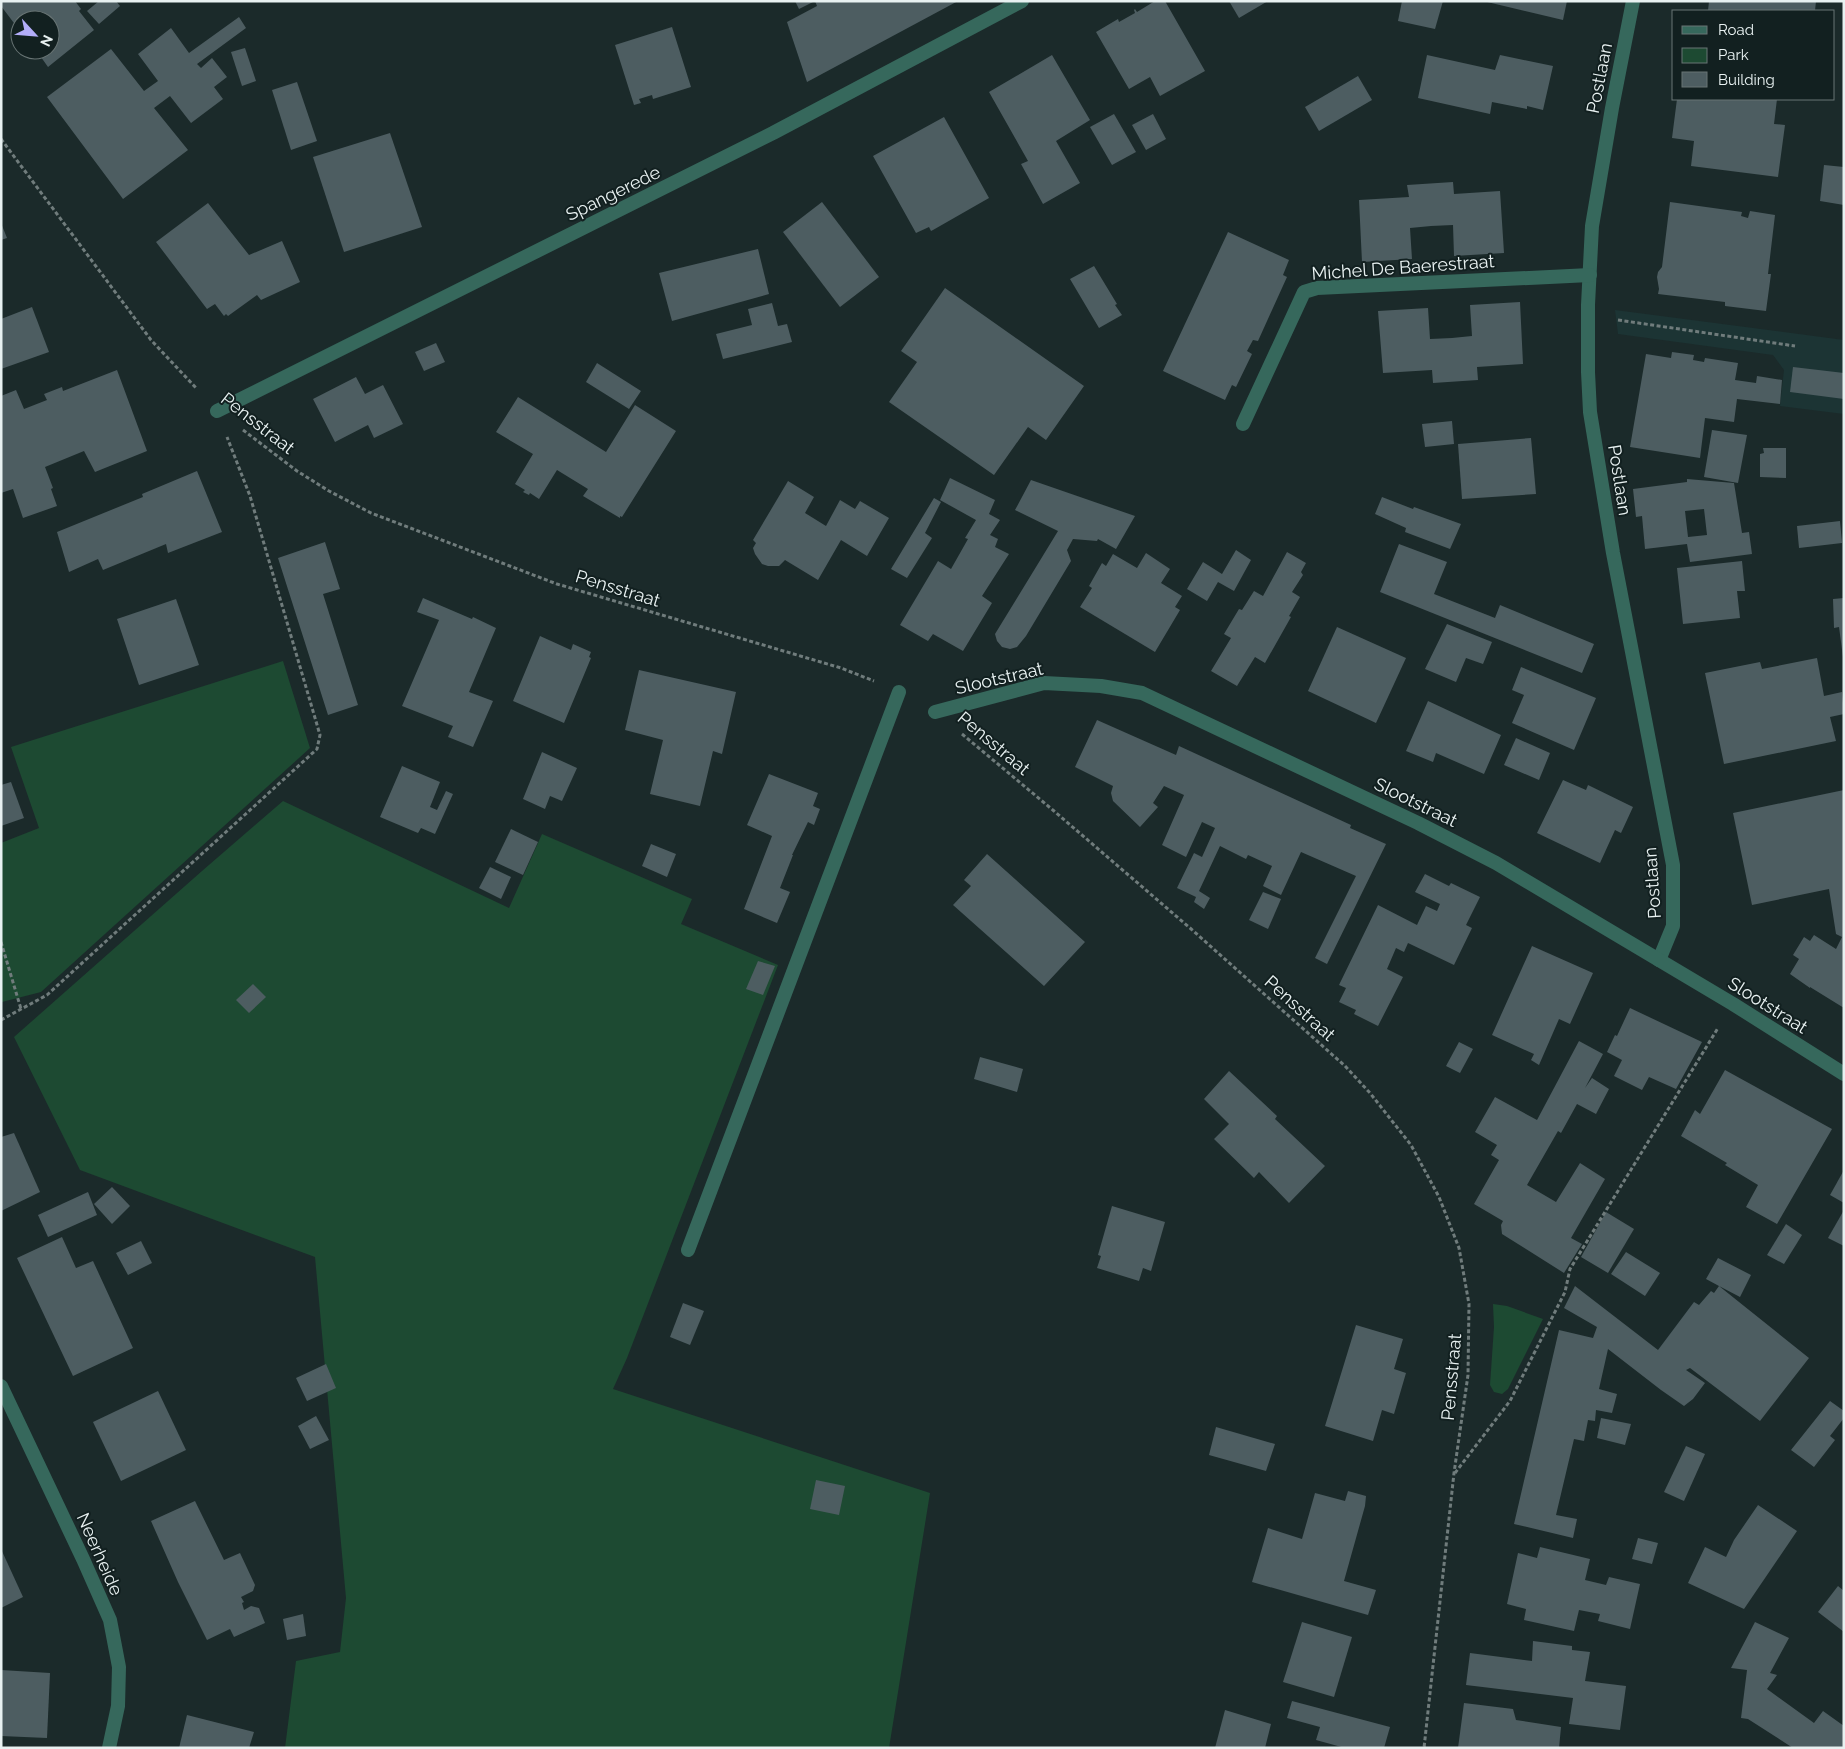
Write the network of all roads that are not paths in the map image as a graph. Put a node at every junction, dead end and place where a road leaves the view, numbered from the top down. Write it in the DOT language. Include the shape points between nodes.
graph roads {
  1 [pos="1022,1"];
  2 [pos="1633,1"];
  3 [pos="1590,275"];
  4 [pos="217,411"];
  5 [pos="1243,424"];
  6 [pos="900,692"];
  7 [pos="935,712"];
  8 [pos="1659,960"];
  9 [pos="1844,1074"];
  10 [pos="688,1250"];
  11 [pos="1,1386"];
  12 [pos="109,1748"];
  1 -- 4 [label="street, Spangerede" via="773,133"];
  2 -- 3 [label="street, Postlaan" via="1592,226"];
  3 -- 5 [label="street, Michel De Baerestraat" via="1317,288 1304,292"];
  3 -- 8 [label="street, Postlaan" via="1590,412 1672,865 1673,926"];
  6 -- 10 [label="street"];
  7 -- 8 [label="street, Slootstraat" via="1044,684 1101,686 1142,693 1496,863"];
  8 -- 9 [label="street, Slootstraat"];
  11 -- 12 [label="street, Neerheide" via="110,1620 119,1666 118,1706"];
}
